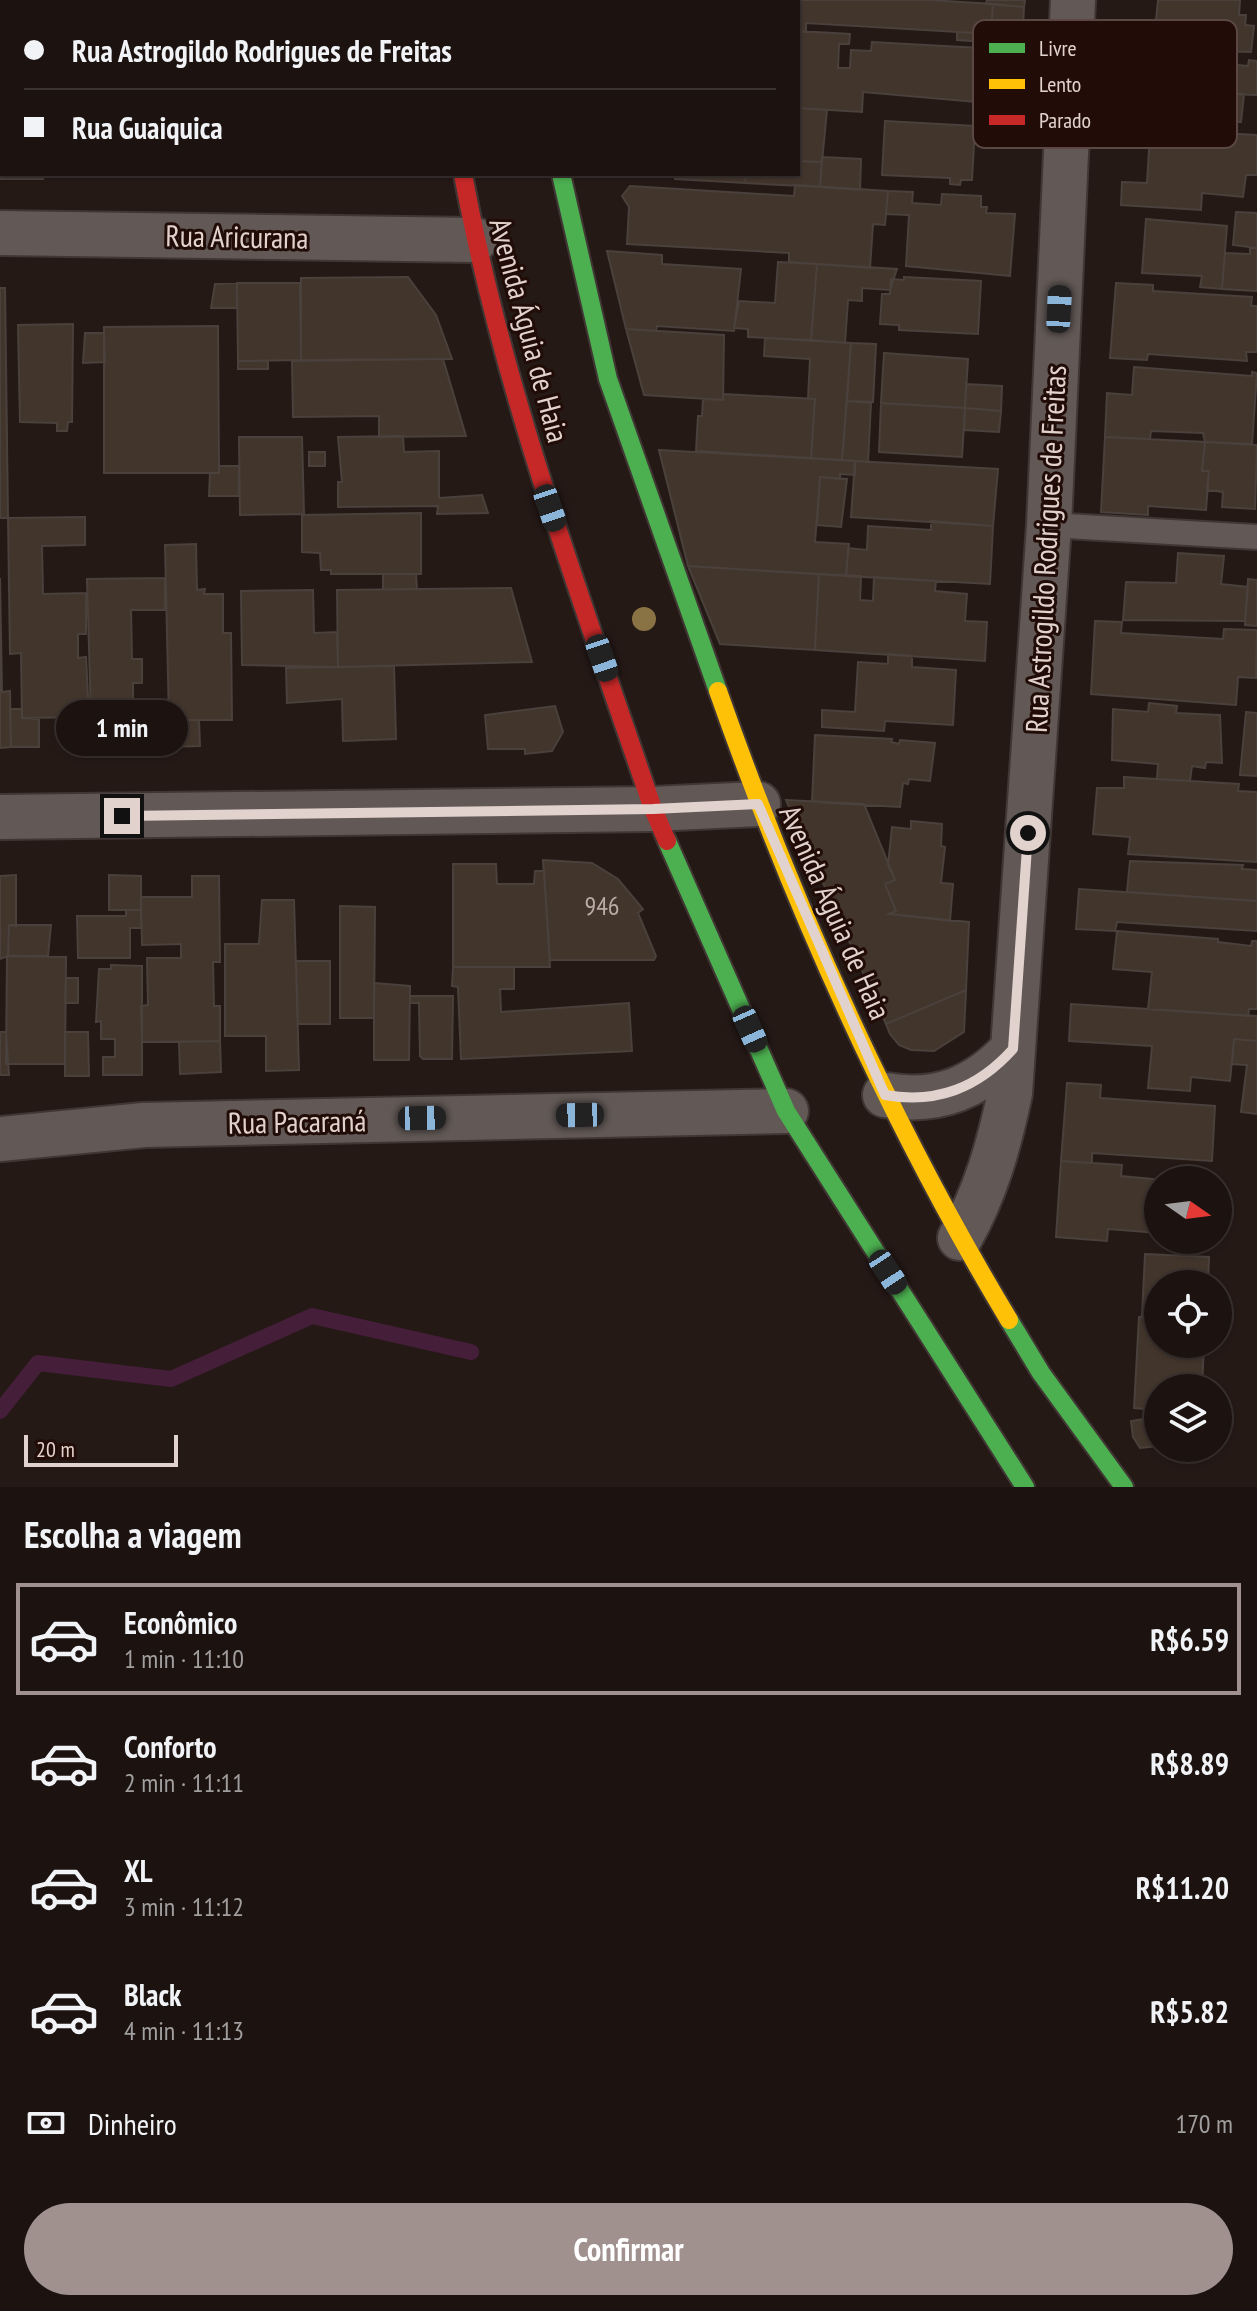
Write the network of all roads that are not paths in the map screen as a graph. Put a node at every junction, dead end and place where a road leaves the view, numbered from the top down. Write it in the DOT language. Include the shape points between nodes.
graph roads {
  1 [pos="1073,0"];
  2 [pos="1072,20"];
  3 [pos="1066,148"];
  4 [pos="463,176"];
  5 [pos="561,176"];
  6 [pos="0,233"];
  7 [pos="475,240"];
  8 [pos="1049,525"];
  9 [pos="1257,537"];
  10 [pos="758,804"];
  11 [pos="653,809"];
  12 [pos="0,817"];
  13 [pos="1013,1049"];
  14 [pos="885,1095"];
  15 [pos="786,1111"];
  16 [pos="0,1139"];
  17 [pos="960,1238"];
  18 [pos="1025,1487"];
  19 [pos="1124,1487"];
  1 -- 2 [label="street, Rua Astrogildo Rodrigues de Freitas"];
  3 -- 8 [label="street, Rua Astrogildo Rodrigues de Freitas"];
  4 -- 7 [label="main road, Avenida Águia de Haia"];
  5 -- 10 [label="main road, Avenida Águia de Haia" via="608,379"];
  6 -- 7 [label="street, Rua Aricurana"];
  7 -- 11 [label="main road, Avenida Águia de Haia" via="520,417"];
  8 -- 9 [label="lane"];
  8 -- 13 [label="street, Rua Astrogildo Rodrigues de Freitas"];
  10 -- 11 [label="street"];
  10 -- 14 [label="main road, Avenida Águia de Haia"];
  11 -- 12 [label="street"];
  11 -- 15 [label="main road, Avenida Águia de Haia"];
  13 -- 14 [label="street" via="996,1068 950,1094 907,1099"];
  13 -- 17 [label="street, Rua Astrogildo Rodrigues de Freitas" via="999,1148 981,1201"];
  14 -- 17 [label="main road, Avenida Águia de Haia"];
  15 -- 16 [label="street, Rua Pacaraná" via="144,1125"];
  15 -- 18 [label="main road, Avenida Águia de Haia"];
  17 -- 19 [label="main road, Avenida Águia de Haia" via="1041,1373"];
}
